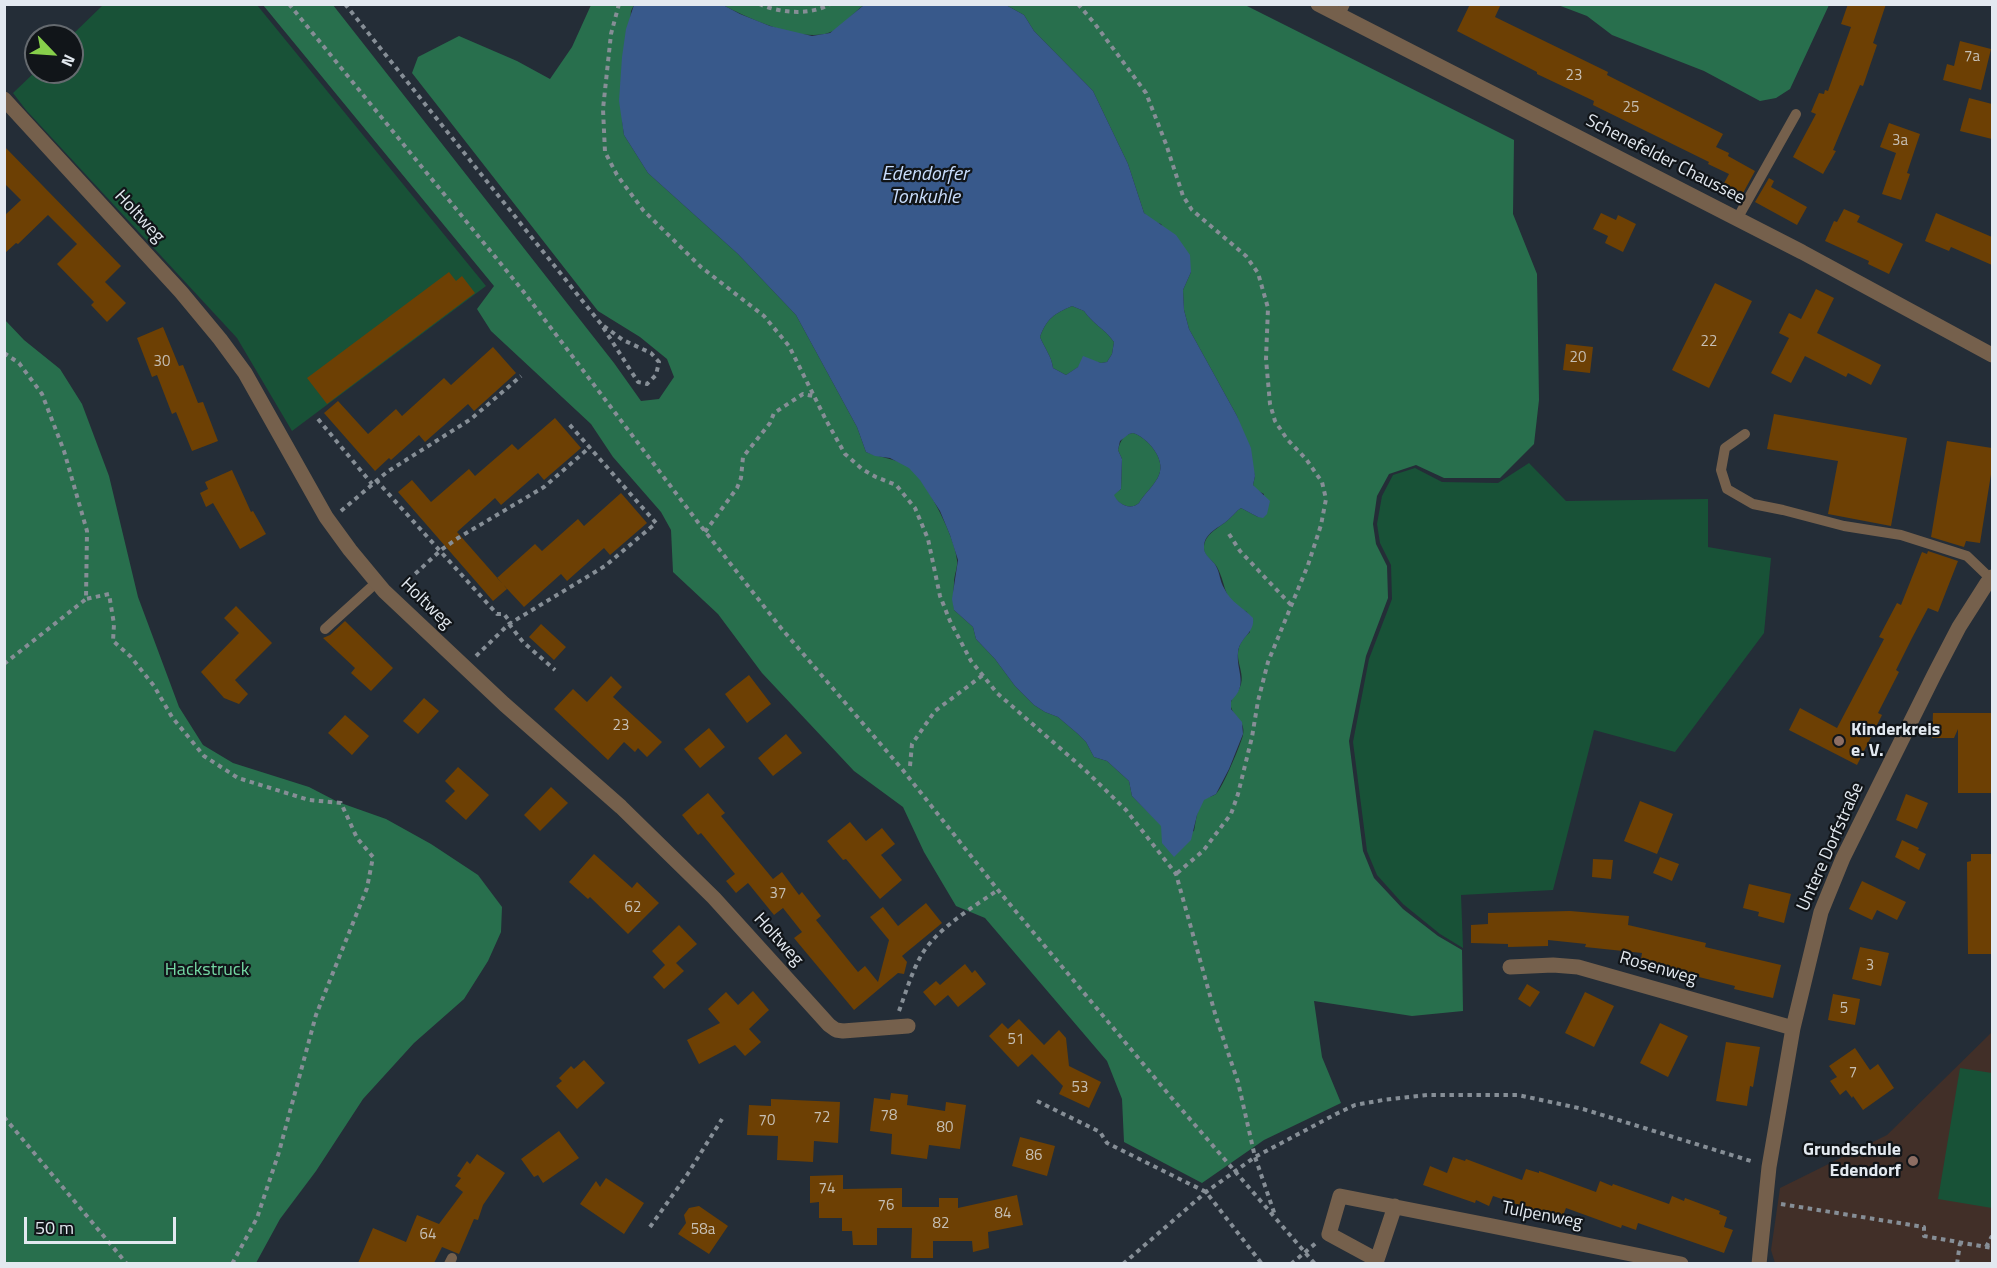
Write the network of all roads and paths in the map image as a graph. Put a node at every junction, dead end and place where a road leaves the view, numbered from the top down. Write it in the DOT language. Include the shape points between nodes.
graph roads {
  1 [pos="289,4"];
  2 [pos="345,4"];
  3 [pos="619,4"];
  4 [pos="759,4"];
  5 [pos="830,4"];
  6 [pos="1078,4"];
  7 [pos="1318,4"];
  8 [pos="1342,10"];
  9 [pos="4,99"];
  10 [pos="1796,114"];
  11 [pos="1737,219"];
  12 [pos="601,324"];
  13 [pos="4,353"];
  14 [pos="1992,355"];
  15 [pos="522,376"];
  16 [pos="814,396"];
  17 [pos="318,419"];
  18 [pos="569,424"];
  19 [pos="1745,434"];
  20 [pos="590,447"];
  21 [pos="376,480"];
  22 [pos="372,484"];
  23 [pos="329,521"];
  24 [pos="705,532"];
  25 [pos="1229,534"];
  26 [pos="441,550"];
  27 [pos="1992,578"];
  28 [pos="377,582"];
  29 [pos="391,597"];
  30 [pos="86,599"];
  31 [pos="1291,605"];
  32 [pos="510,623"];
  33 [pos="325,628"];
  34 [pos="4,664"];
  35 [pos="465,667"];
  36 [pos="555,670"];
  37 [pos="982,675"];
  38 [pos="910,766"];
  39 [pos="1176,874"];
  40 [pos="998,890"];
  41 [pos="1510,967"];
  42 [pos="900,1027"];
  43 [pos="1793,1028"];
  44 [pos="1037,1101"];
  45 [pos="4,1117"];
  46 [pos="722,1119"];
  47 [pos="1255,1157"];
  48 [pos="1769,1167"];
  49 [pos="1235,1171"];
  50 [pos="1206,1192"];
  51 [pos="1765,1201"];
  52 [pos="1395,1206"];
  53 [pos="1276,1218"];
  54 [pos="650,1227"];
  55 [pos="1329,1234"];
  56 [pos="1992,1236"];
  57 [pos="1960,1243"];
  58 [pos="1986,1247"];
  59 [pos="1992,1248"];
  60 [pos="1305,1251"];
  61 [pos="127,1263"];
  62 [pos="232,1263"];
  63 [pos="1123,1263"];
  64 [pos="1262,1263"];
  65 [pos="1291,1263"];
  66 [pos="1315,1263"];
  67 [pos="1681,1263"];
  68 [pos="1759,1263"];
  69 [pos="1957,1263"];
  1 -- 24 [label="path" via="523,291"];
  2 -- 12 [label="path"];
  3 -- 16 [label="path" via="611,34 603,109 605,152 616,175 643,210 701,267 764,316 789,346"];
  4 -- 5 [label="path" via="800,12 821,10"];
  6 -- 31 [label="path" via="1146,93 1183,196 1192,210 1246,256 1258,273 1268,308 1266,359 1275,421 1322,482 1326,499 1308,565"];
  7 -- 8 [label="street, Schenefelder Chaussee"];
  8 -- 11 [label="street, Schenefelder Chaussee"];
  9 -- 23 [label="street, Holtweg" via="220,339 244,373"];
  10 -- 11 [label="lane"];
  11 -- 14 [label="street, Schenefelder Chaussee"];
  12 -- 12 [label="path" via="651,353 659,362 656,375 647,384 638,382"];
  13 -- 30 [label="path" via="19,363 42,394 64,451 87,531"];
  15 -- 21 [label="path" via="476,416"];
  16 -- 24 [label="path" via="803,394 774,413 743,456 737,488"];
  16 -- 37 [label="path" via="845,454 862,469 896,485 915,508 928,538 940,596 950,621"];
  17 -- 22 [label="path"];
  18 -- 20 [label="path"];
  19 -- 27 [label="lane" via="1725,448 1721,470 1727,489 1753,504 1901,535 1967,555"];
  20 -- 26 [label="path" via="544,487"];
  20 -- 32 [label="path" via="656,523 605,566"];
  21 -- 22 [label="path"];
  21 -- 26 [label="path"];
  22 -- 23 [label="path"];
  23 -- 28 [label="street, Holtweg"];
  24 -- 40 [label="path"];
  25 -- 31 [label="path"];
  26 -- 29 [label="path"];
  26 -- 32 [label="path" via="497,614 504,615"];
  27 -- 43 [label="street, Untere Dorfstraße" via="1954,636 1843,858 1814,934"];
  28 -- 29 [label="street, Holtweg"];
  28 -- 33 [label="lane"];
  29 -- 35 [label="street, Holtweg"];
  30 -- 34 [label="path"];
  30 -- 62 [label="path" via="109,594 113,641 154,686 172,717 204,756 238,778 309,800 341,803 357,838 373,857 367,888 316,1015 257,1218"];
  31 -- 39 [label="path" via="1268,662 1231,814 1203,851"];
  32 -- 35 [label="path"];
  32 -- 36 [label="path" via="523,642"];
  35 -- 42 [label="street, Holtweg" via="665,849 829,1025 843,1031"];
  37 -- 38 [label="path" via="934,711 912,744"];
  37 -- 39 [label="path" via="1126,810"];
  39 -- 47 [label="path" via="1240,1092"];
  40 -- 42 [label="path" via="964,913 924,951 916,965"];
  40 -- 49 [label="path"];
  41 -- 43 [label="street, Rosenweg" via="1553,965 1585,969"];
  43 -- 48 [label="street, Untere Dorfstraße"];
  44 -- 50 [label="path" via="1100,1132 1107,1143"];
  45 -- 61 [label="path"];
  46 -- 54 [label="path"];
  47 -- 48 [label="path" via="1355,1105 1417,1096 1518,1095 1583,1108"];
  47 -- 49 [label="path"];
  47 -- 53 [label="path"];
  48 -- 51 [label="street, Untere Dorfstraße"];
  49 -- 50 [label="path"];
  49 -- 53 [label="path"];
  50 -- 63 [label="path"];
  50 -- 64 [label="path"];
  51 -- 57 [label="path" via="1924,1227 1924,1236"];
  51 -- 68 [label="street, Untere Dorfstraße"];
  52 -- 55 [label="street, Tulpenweg" via="1340,1196"];
  52 -- 55 [label="street" via="1377,1260"];
  52 -- 67 [label="street, Tulpenweg"];
  53 -- 60 [label="path"];
  55 -- 60 [label="path"];
  56 -- 58 [label="path"];
  57 -- 58 [label="path"];
  57 -- 69 [label="path"];
  58 -- 59 [label="path"];
  60 -- 65 [label="path"];
  60 -- 66 [label="path"];
}
